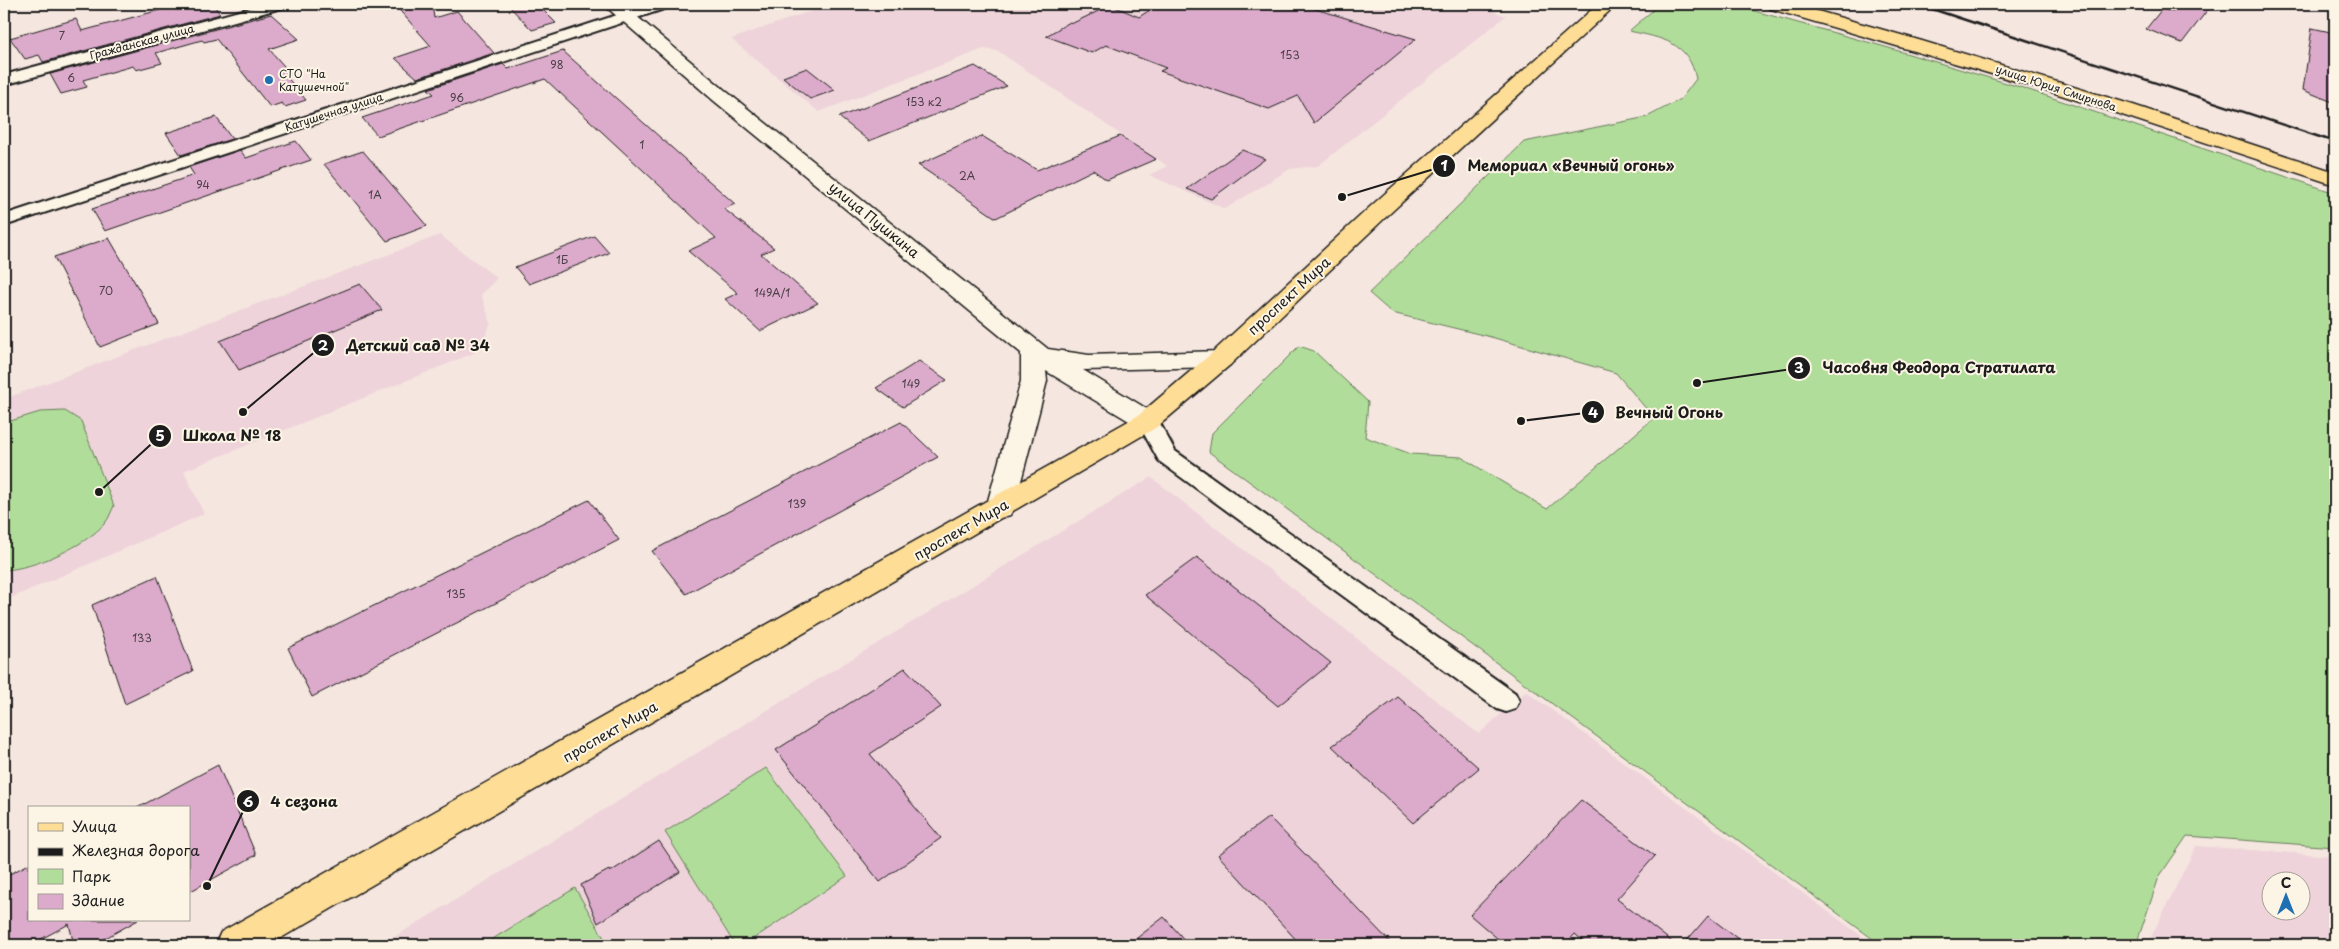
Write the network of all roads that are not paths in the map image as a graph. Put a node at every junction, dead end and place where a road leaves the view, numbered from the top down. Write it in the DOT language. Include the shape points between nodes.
graph roads {
  1 [pos="280,4"];
  2 [pos="665,4"];
  3 [pos="1608,4"];
  4 [pos="1774,4"];
  5 [pos="619,10"];
  6 [pos="4,80"];
  7 [pos="2335,179"];
  8 [pos="4,221"];
  9 [pos="1033,350"];
  10 [pos="1221,359"];
  11 [pos="1148,421"];
  12 [pos="1000,508"];
  13 [pos="1506,701"];
  14 [pos="234,945"];
  1 -- 6 [label="street, Гражданская улица"];
  2 -- 5 [label="street, Катушечная улица"];
  3 -- 10 [label="main road, проспект Мира"];
  4 -- 7 [label="main road, улица Юрия Смирнова" via="2029,79"];
  5 -- 8 [label="street, Катушечная улица"];
  5 -- 9 [label="street, улица Пушкина"];
  9 -- 10 [label="street" via="1088,363"];
  9 -- 11 [label="street, улица Пушкина"];
  9 -- 12 [label="street" via="1034,381"];
  10 -- 11 [label="main road, проспект Мира"];
  11 -- 12 [label="main road, проспект Мира"];
  11 -- 13 [label="street" via="1167,456"];
  12 -- 14 [label="main road, проспект Мира"];
}
